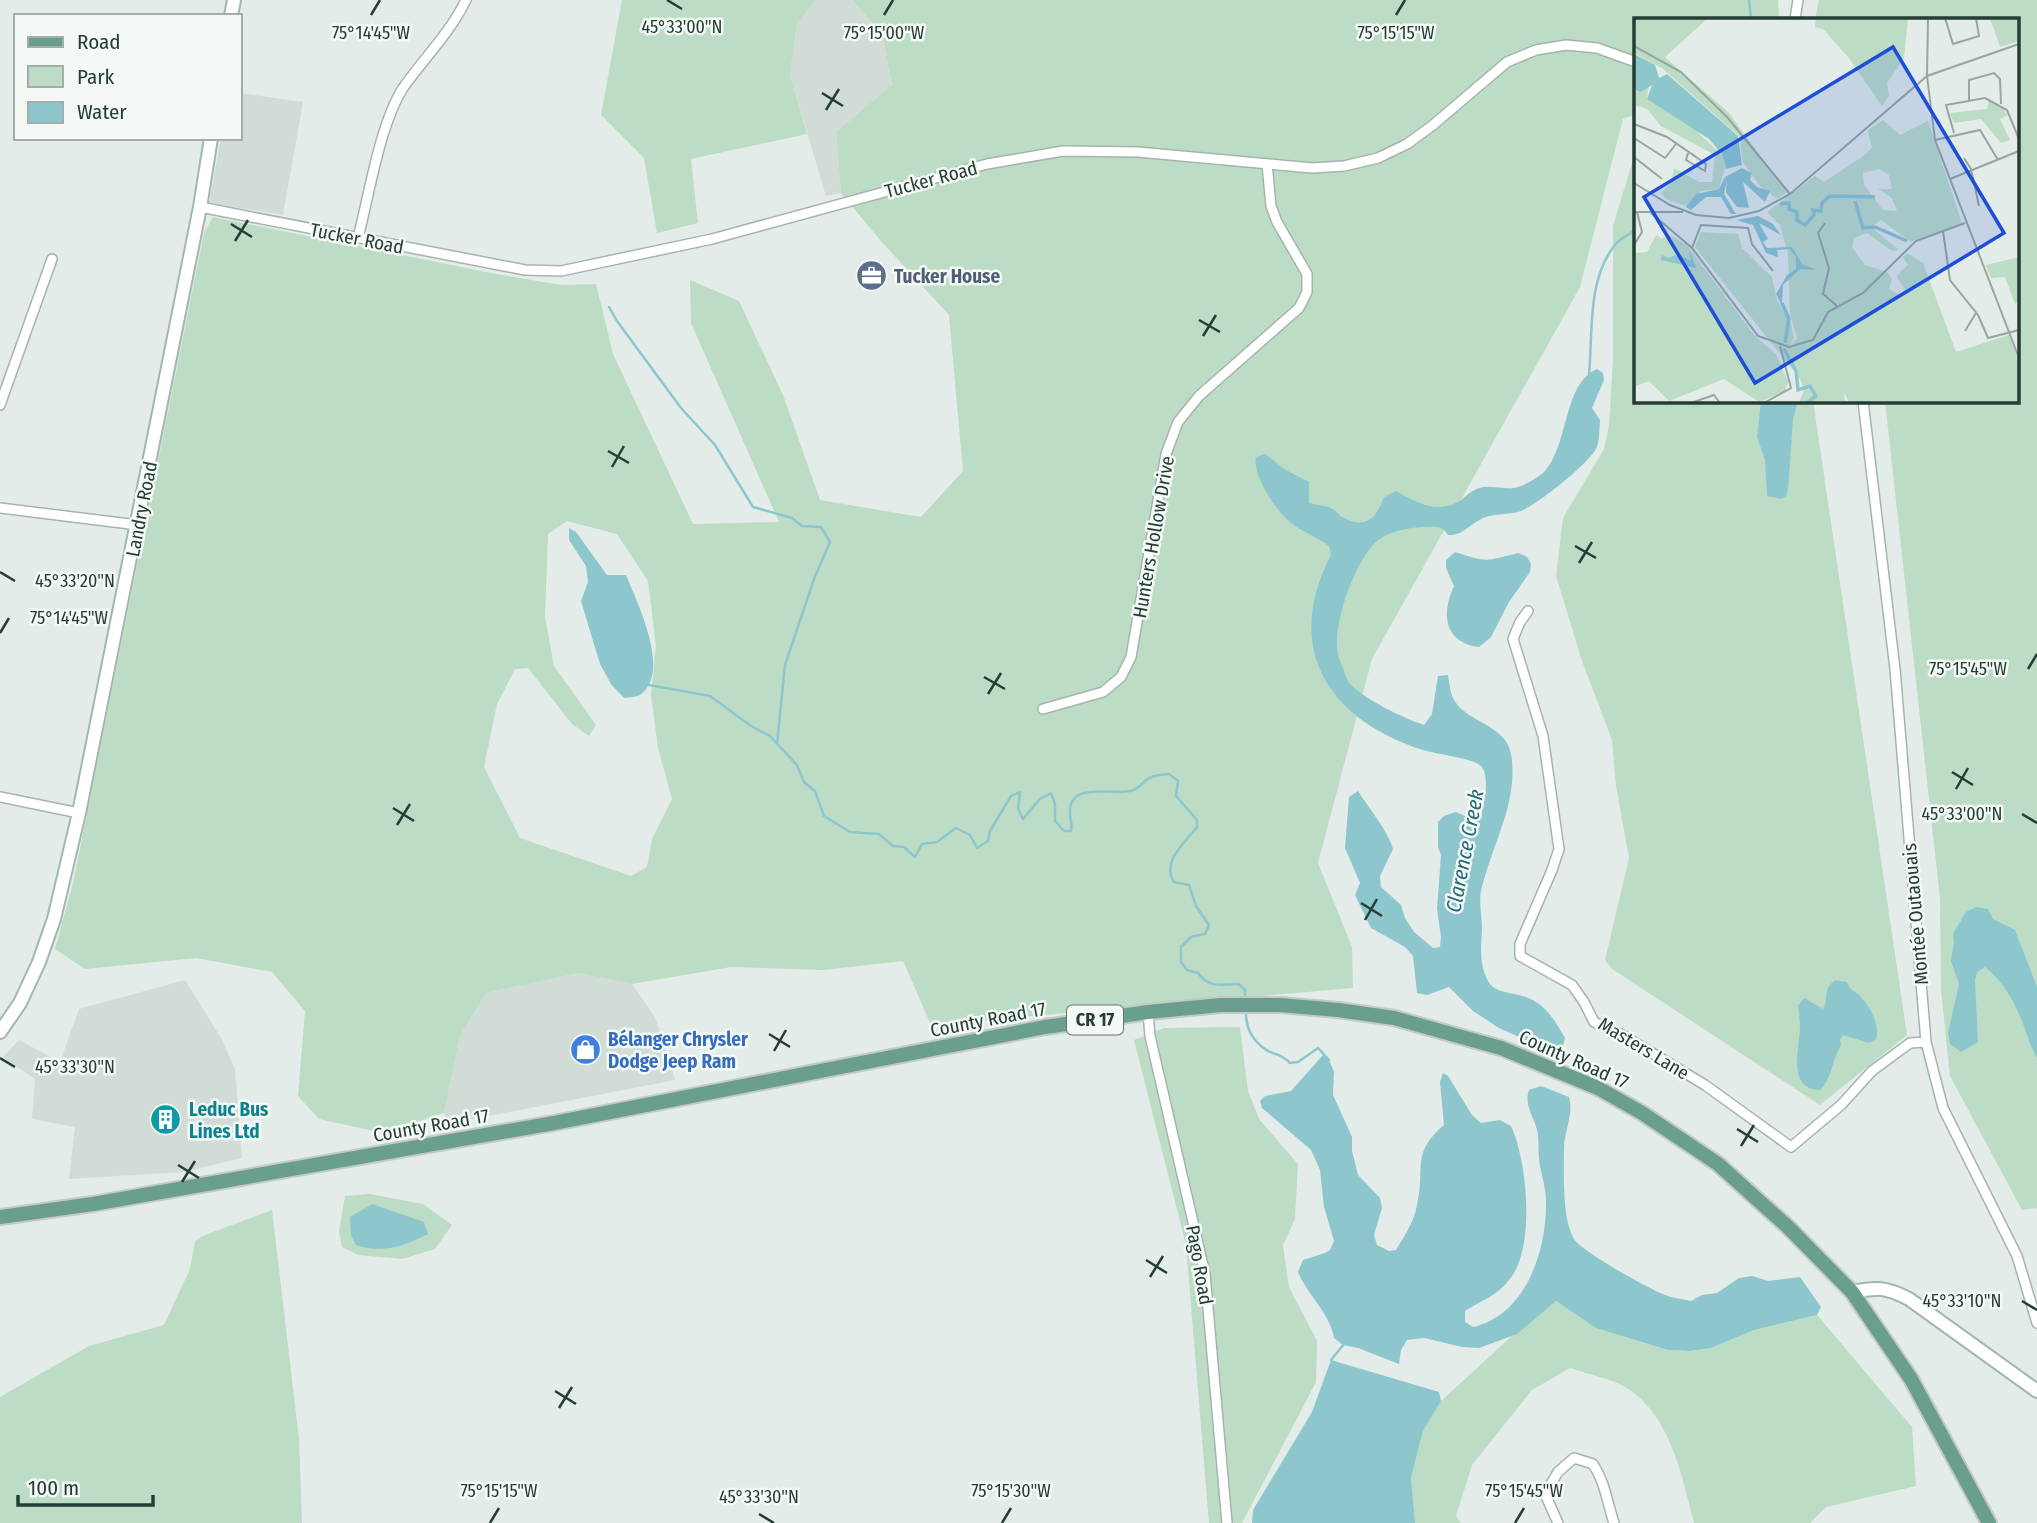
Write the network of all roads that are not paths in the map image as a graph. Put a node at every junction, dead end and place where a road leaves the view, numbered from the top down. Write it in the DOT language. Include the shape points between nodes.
graph roads {
  1 [pos="466,0"];
  2 [pos="1798,0"];
  3 [pos="1796,18"];
  4 [pos="1634,61"];
  5 [pos="211,140"];
  6 [pos="1267,164"];
  7 [pos="200,207"];
  8 [pos="358,238"];
  9 [pos="52,259"];
  10 [pos="1863,402"];
  11 [pos="0,405"];
  12 [pos="0,508"];
  13 [pos="138,525"];
  14 [pos="1528,611"];
  15 [pos="1044,709"];
  16 [pos="0,797"];
  17 [pos="79,813"];
  18 [pos="1148,1012"];
  19 [pos="0,1032"];
  20 [pos="1926,1042"];
  21 [pos="0,1217"];
  22 [pos="1852,1292"];
  23 [pos="2037,1323"];
  24 [pos="2037,1391"];
  25 [pos="1227,1523"];
  26 [pos="1558,1523"];
  27 [pos="1614,1523"];
  28 [pos="1989,1523"];
  1 -- 8 [label="street" via="389,115"];
  2 -- 3 [label="street"];
  4 -- 6 [label="street, Tucker Road" via="1597,48 1566,45 1536,50 1507,62 1433,125 1378,158 1312,168"];
  5 -- 7 [label="main road, Landry Road"];
  6 -- 8 [label="street, Tucker Road" via="1138,152 1063,151 987,164 712,239 561,271 524,270"];
  6 -- 15 [label="street, Hunters Hollow Drive" via="1271,206 1307,274 1307,292 1299,308 1199,396 1178,422 1166,454 1131,657 1121,677 1103,692"];
  7 -- 8 [label="street, Tucker Road"];
  7 -- 13 [label="main road, Landry Road"];
  9 -- 11 [label="street"];
  10 -- 20 [label="street, Montée Outaouais" via="1895,669"];
  12 -- 13 [label="street"];
  13 -- 17 [label="main road, Landry Road"];
  14 -- 20 [label="street, Masters Lane" via="1513,639 1543,736 1559,849 1520,944 1520,956 1572,985 1594,1022 1705,1085 1791,1147 1841,1105 1872,1071 1910,1043"];
  16 -- 17 [label="street"];
  17 -- 19 [label="main road, Landry Road" via="39,962"];
  18 -- 21 [label="main road, County Road 17 / CR 17" via="1045,1027 554,1124 93,1205"];
  18 -- 22 [label="main road, County Road 17 / CR 17" via="1221,1005 1338,1010 1394,1018 1501,1048 1598,1088 1718,1164"];
  18 -- 25 [label="street, Pago Road" via="1205,1274"];
  20 -- 23 [label="street, Montée Outaouais" via="1942,1108 2017,1256"];
  22 -- 24 [label="main road" via="1877,1287 1909,1298"];
  22 -- 28 [label="main road, County Road 17 / CR 17" via="1911,1379"];
  26 -- 27 [label="street" via="1545,1494 1558,1472 1574,1458 1593,1464 1602,1478"];
}
